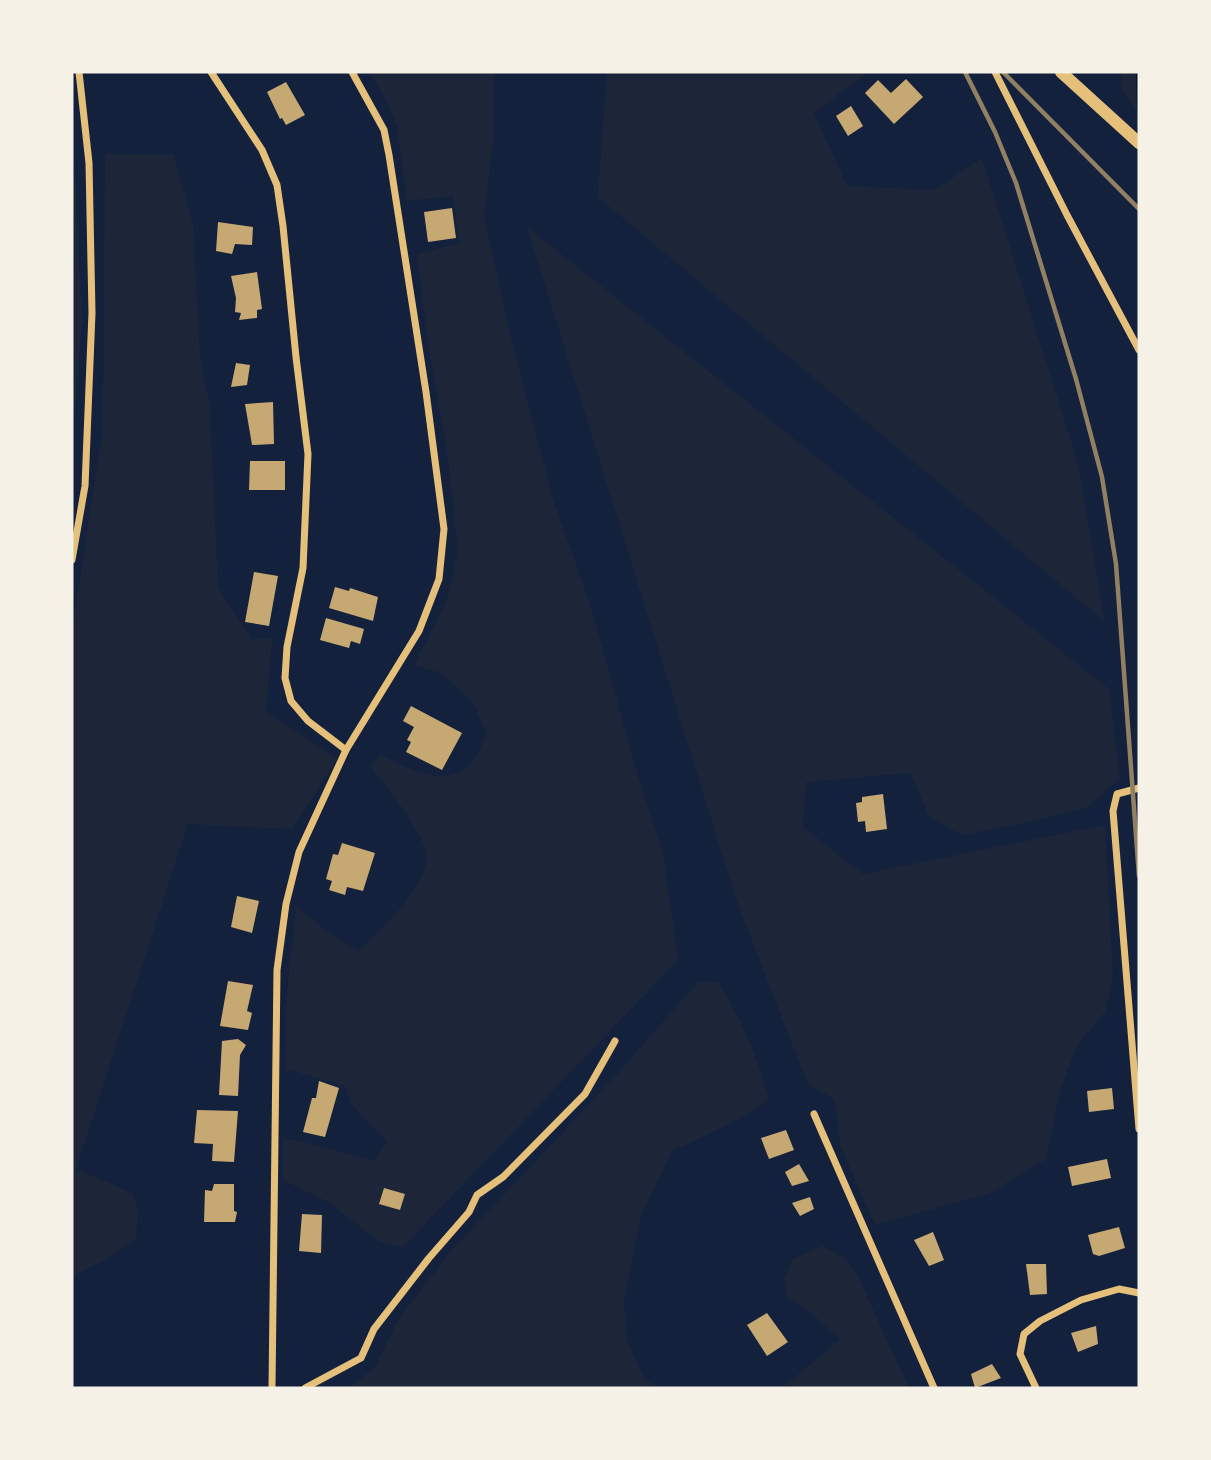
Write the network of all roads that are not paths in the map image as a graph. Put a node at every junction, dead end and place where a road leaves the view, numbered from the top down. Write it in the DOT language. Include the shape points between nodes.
graph roads {
  1 [pos="79,72"];
  2 [pos="211,72"];
  3 [pos="352,72"];
  4 [pos="995,72"];
  5 [pos="1061,72"];
  6 [pos="1139,143"];
  7 [pos="1139,350"];
  8 [pos="72,560"];
  9 [pos="346,750"];
  10 [pos="1139,788"];
  11 [pos="615,1041"];
  12 [pos="814,1114"];
  13 [pos="1139,1129"];
  14 [pos="1139,1293"];
  15 [pos="272,1388"];
  16 [pos="305,1388"];
  17 [pos="934,1388"];
  18 [pos="1036,1388"];
  1 -- 8 [label="street" via="89,163 92,313 85,486"];
  2 -- 9 [label="street" via="262,150 277,185 283,226 309,454 303,568 285,678 291,701 308,722"];
  3 -- 9 [label="street" via="384,130 444,529 439,579 419,631"];
  4 -- 7 [label="street"];
  5 -- 6 [label="main road"];
  9 -- 15 [label="street" via="299,852 277,970"];
  10 -- 13 [label="street" via="1117,794 1113,811"];
  11 -- 16 [label="street" via="585,1094 503,1177 477,1195 469,1212 374,1329 361,1358"];
  12 -- 17 [label="street"];
  14 -- 18 [label="street" via="1119,1289 1081,1300 1024,1334 1020,1354"];
}
